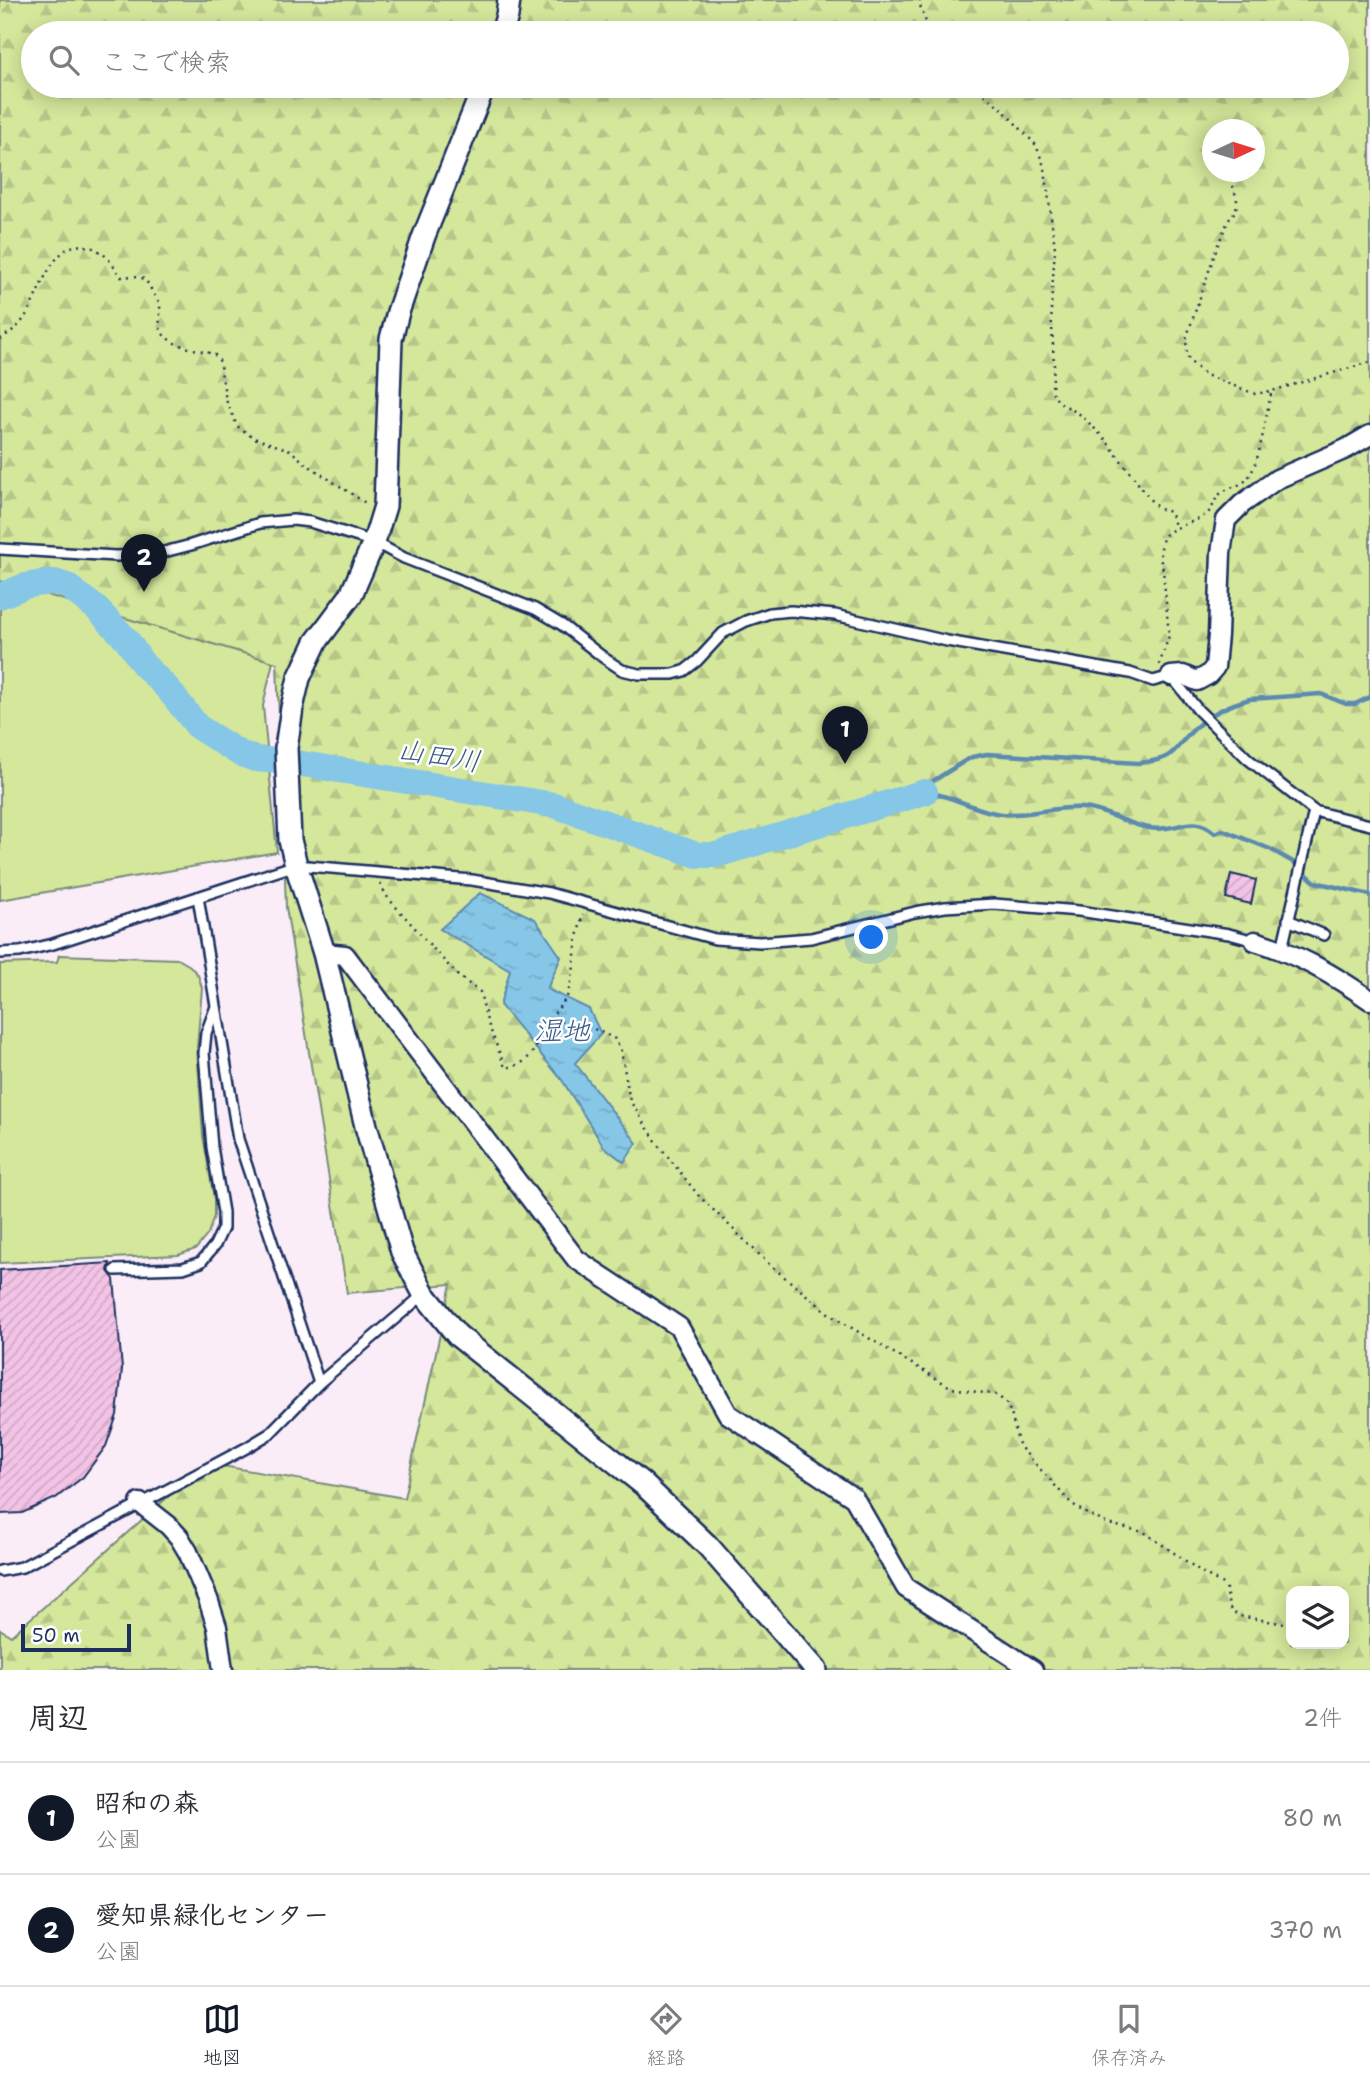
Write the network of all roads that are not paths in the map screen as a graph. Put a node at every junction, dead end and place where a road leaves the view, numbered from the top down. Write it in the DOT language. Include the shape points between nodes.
graph roads {
  1 [pos="509,0"];
  2 [pos="506,21"];
  3 [pos="479,98"];
  4 [pos="1370,435"];
  5 [pos="373,541"];
  6 [pos="0,550"];
  7 [pos="1171,676"];
  8 [pos="1314,811"];
  9 [pos="1370,825"];
  10 [pos="296,865"];
  11 [pos="198,897"];
  12 [pos="1288,920"];
  13 [pos="1324,935"];
  14 [pos="1255,941"];
  15 [pos="1282,949"];
  16 [pos="0,953"];
  17 [pos="324,953"];
  18 [pos="1370,1000"];
  19 [pos="216,1007"];
  20 [pos="115,1270"];
  21 [pos="424,1294"];
  22 [pos="319,1383"];
  23 [pos="141,1503"];
  24 [pos="0,1571"];
  25 [pos="223,1670"];
  26 [pos="816,1670"];
  27 [pos="1033,1670"];
  1 -- 2 [label="street"];
  3 -- 5 [label="street" via="424,236 391,339 386,506"];
  4 -- 7 [label="street" via="1277,479 1226,520 1214,667 1197,681"];
  5 -- 6 [label="lane" via="293,520 260,523 141,555"];
  5 -- 7 [label="lane" via="404,558 535,609 604,659 639,674 684,671 723,633 770,613 791,611 835,615 1153,681"];
  5 -- 10 [label="street" via="351,595 316,642 299,678 286,748 290,840"];
  7 -- 8 [label="lane" via="1248,759"];
  8 -- 9 [label="lane"];
  8 -- 12 [label="lane"];
  10 -- 11 [label="lane"];
  10 -- 14 [label="lane" via="472,880 549,893 715,939 811,938 915,912 994,904 1079,911"];
  10 -- 17 [label="street"];
  11 -- 16 [label="lane" via="53,944"];
  11 -- 19 [label="lane"];
  12 -- 13 [label="lane"];
  12 -- 15 [label="lane"];
  14 -- 15 [label="street"];
  15 -- 18 [label="street" via="1331,973"];
  17 -- 21 [label="street" via="402,1252"];
  17 -- 27 [label="street" via="345,955 576,1259 679,1326 728,1415 854,1498 906,1588"];
  19 -- 20 [label="lane" via="204,1053 223,1228 201,1262 183,1268"];
  19 -- 22 [label="lane" via="238,1139"];
  21 -- 22 [label="lane"];
  21 -- 26 [label="street" via="457,1335 643,1484 709,1546"];
  22 -- 23 [label="lane" via="269,1434"];
  23 -- 24 [label="lane" via="22,1567"];
  23 -- 25 [label="street" via="168,1524 188,1552 208,1599"];
}
